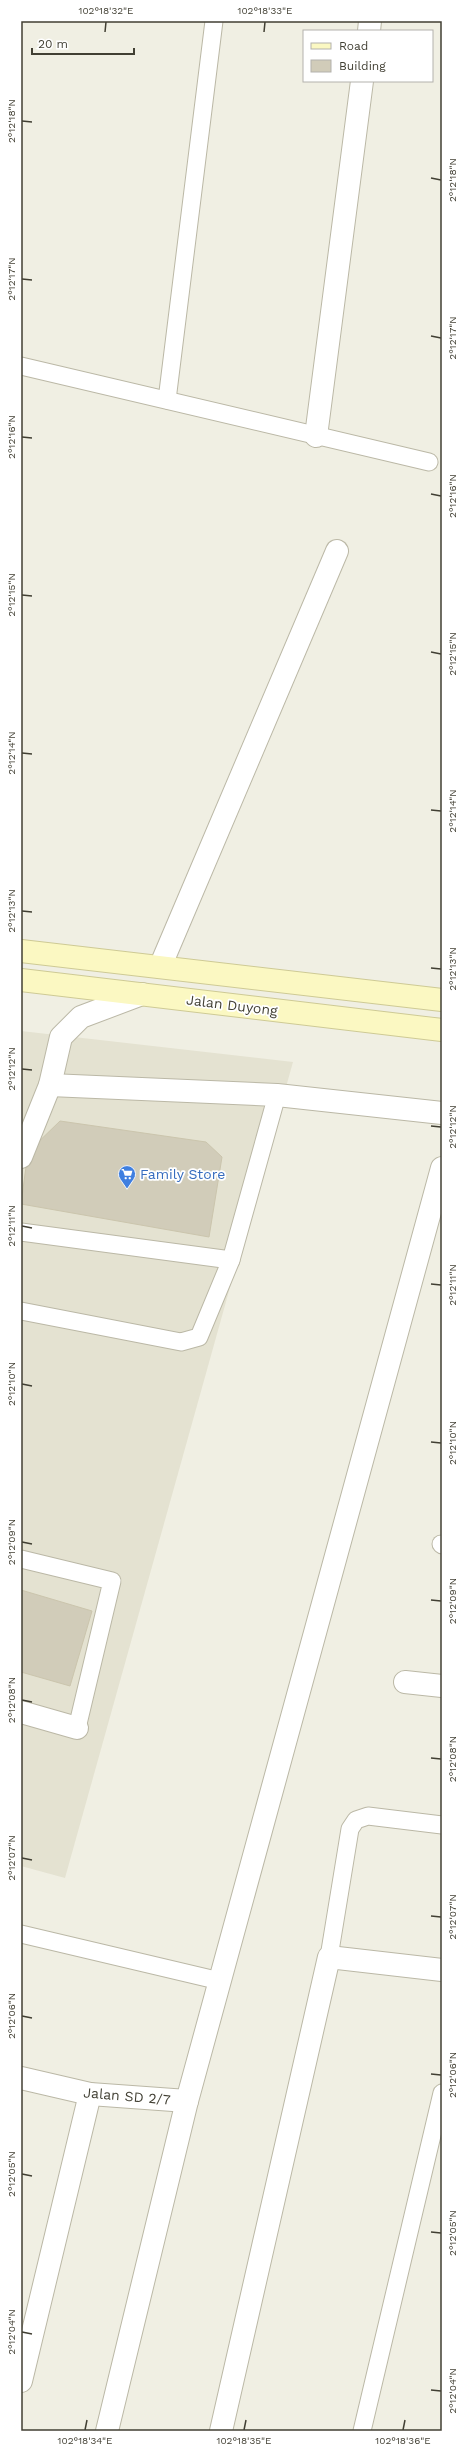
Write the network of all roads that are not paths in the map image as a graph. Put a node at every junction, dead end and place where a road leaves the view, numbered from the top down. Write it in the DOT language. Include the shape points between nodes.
graph roads {
  1 [pos="214,21"];
  2 [pos="362,82"];
  3 [pos="21,366"];
  4 [pos="167,400"];
  5 [pos="316,436"];
  6 [pos="429,462"];
  7 [pos="337,551"];
  8 [pos="21,951"];
  9 [pos="160,967"];
  10 [pos="21,980"];
  11 [pos="142,994"];
  12 [pos="442,1000"];
  13 [pos="442,1030"];
  14 [pos="50,1085"];
  15 [pos="277,1095"];
  16 [pos="442,1113"];
  17 [pos="21,1157"];
  18 [pos="442,1168"];
  19 [pos="21,1232"];
  20 [pos="231,1260"];
  21 [pos="21,1311"];
  22 [pos="21,1558"];
  23 [pos="405,1682"];
  24 [pos="442,1686"];
  25 [pos="21,1712"];
  26 [pos="78,1728"];
  27 [pos="442,1825"];
  28 [pos="21,1934"];
  29 [pos="329,1957"];
  30 [pos="442,1970"];
  31 [pos="220,1981"];
  32 [pos="21,2078"];
  33 [pos="442,2093"];
  34 [pos="90,2094"];
  35 [pos="187,2101"];
  36 [pos="21,2381"];
  37 [pos="107,2431"];
  38 [pos="221,2431"];
  39 [pos="362,2431"];
  1 -- 4 [label="lane"];
  2 -- 5 [label="street"];
  3 -- 4 [label="lane"];
  4 -- 5 [label="lane"];
  5 -- 6 [label="lane"];
  7 -- 9 [label="street"];
  8 -- 9 [label="main road, Jalan Duyong"];
  9 -- 12 [label="main road, Jalan Duyong"];
  10 -- 11 [label="main road, Jalan Duyong"];
  11 -- 13 [label="main road, Jalan Duyong"];
  11 -- 14 [label="street" via="81,1017 61,1037"];
  14 -- 15 [label="street"];
  14 -- 17 [label="street"];
  15 -- 16 [label="street"];
  15 -- 20 [label="lane"];
  18 -- 31 [label="street"];
  19 -- 20 [label="lane"];
  20 -- 21 [label="lane" via="199,1337 181,1342"];
  22 -- 26 [label="lane" via="112,1581"];
  23 -- 24 [label="street"];
  25 -- 26 [label="street"];
  27 -- 29 [label="lane" via="368,1816 356,1820 350,1829"];
  28 -- 31 [label="lane"];
  29 -- 30 [label="street"];
  29 -- 38 [label="street"];
  31 -- 35 [label="street"];
  32 -- 34 [label="street, Jalan SD 2/7"];
  33 -- 39 [label="lane"];
  34 -- 35 [label="street, Jalan SD 2/7"];
  34 -- 36 [label="street"];
  35 -- 37 [label="street"];
}
